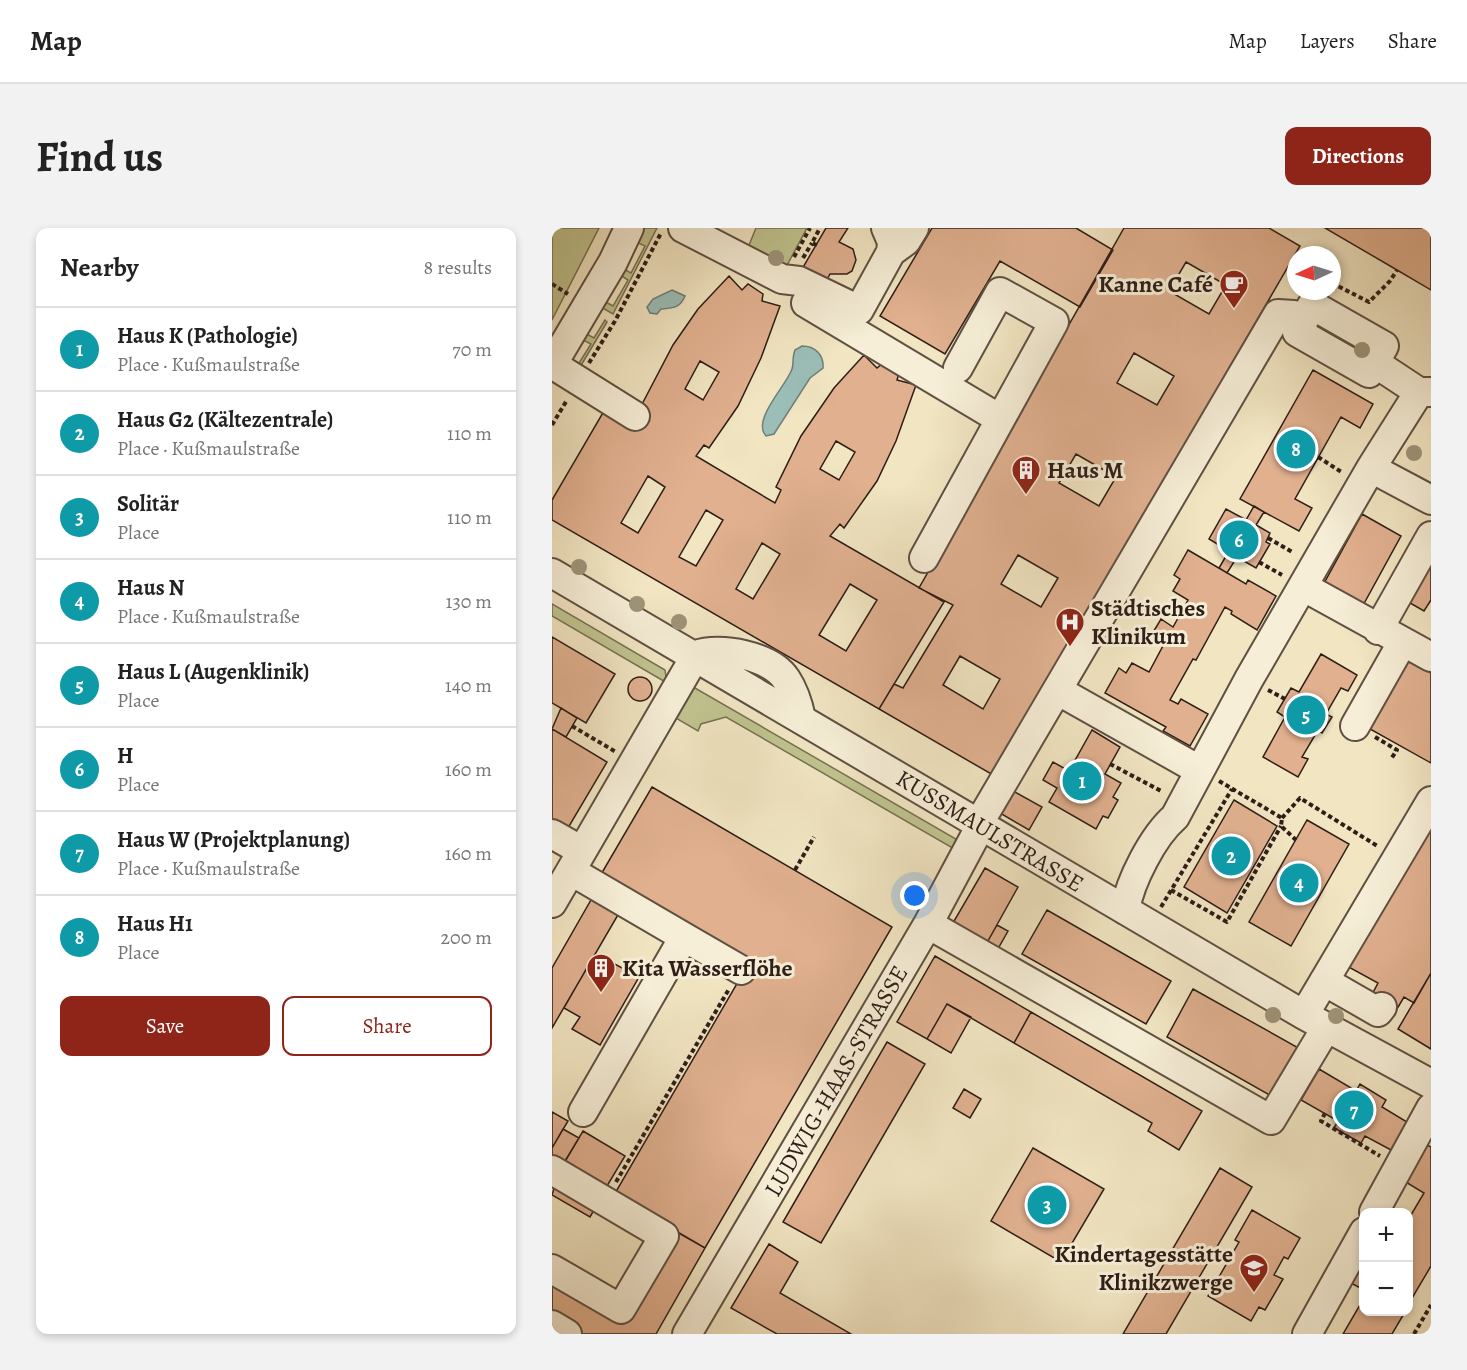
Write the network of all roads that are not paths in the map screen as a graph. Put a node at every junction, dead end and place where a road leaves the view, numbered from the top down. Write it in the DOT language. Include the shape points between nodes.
graph roads {
  1 [pos="629,228"];
  2 [pos="683,228"];
  3 [pos="914,228"];
  4 [pos="888,240"];
  5 [pos="782,279"];
  6 [pos="552,364"];
  7 [pos="958,368"];
  8 [pos="1425,392"];
  9 [pos="634,416"];
  10 [pos="1000,419"];
  11 [pos="1371,468"];
  12 [pos="1431,500"];
  13 [pos="1431,536"];
  14 [pos="924,558"];
  15 [pos="552,573"];
  16 [pos="1310,576"];
  17 [pos="1390,636"];
  18 [pos="696,655"];
  19 [pos="1431,657"];
  20 [pos="1057,690"];
  21 [pos="1355,726"];
  22 [pos="1199,770"];
  23 [pos="1431,801"];
  24 [pos="980,824"];
  25 [pos="552,834"];
  26 [pos="576,861"];
  27 [pos="553,898"];
  28 [pos="1125,910"];
  29 [pos="927,924"];
  30 [pos="684,937"];
  31 [pos="741,970"];
  32 [pos="1324,981"];
  33 [pos="1382,1007"];
  34 [pos="1315,1021"];
  35 [pos="1431,1084"];
  36 [pos="1431,1108"];
  37 [pos="584,1112"];
  38 [pos="552,1170"];
  39 [pos="1376,1208"];
  40 [pos="1359,1241"];
  41 [pos="552,1269"];
  42 [pos="552,1326"];
  43 [pos="567,1334"];
  44 [pos="687,1334"];
  45 [pos="1307,1334"];
  1 -- 6 [label="street"];
  2 -- 5 [label="street"];
  3 -- 4 [label="street" via="906,241"];
  4 -- 5 [label="street" via="859,310 799,281"];
  5 -- 10 [label="street" via="787,291"];
  6 -- 9 [label="street"];
  7 -- 10 [label="street" via="1000,292 1054,321"];
  8 -- 11 [label="street"];
  8 -- 20 [label="street, LUDWIG-HAAS-STRASSE" via="1375,363 1384,346 1312,305 1304,320 1278,314"];
  10 -- 14 [label="street"];
  11 -- 12 [label="street"];
  11 -- 16 [label="street"];
  13 -- 17 [label="street"];
  15 -- 18 [label="street, KUSSMAULSTRASSE"];
  16 -- 17 [label="street"];
  16 -- 22 [label="street"];
  17 -- 19 [label="street"];
  17 -- 21 [label="street"];
  18 -- 24 [label="street, KUSSMAULSTRASSE"];
  18 -- 26 [label="street"];
  20 -- 22 [label="street"];
  20 -- 24 [label="street, LUDWIG-HAAS-STRASSE"];
  22 -- 28 [label="street" via="1172,806 1176,833 1140,894"];
  23 -- 32 [label="street"];
  24 -- 28 [label="street, KUSSMAULSTRASSE"];
  24 -- 29 [label="street, LUDWIG-HAAS-STRASSE"];
  25 -- 26 [label="street"];
  26 -- 27 [label="street"];
  26 -- 30 [label="street"];
  28 -- 34 [label="street, KUSSMAULSTRASSE"];
  29 -- 34 [label="street" via="1270,1120"];
  29 -- 44 [label="street, LUDWIG-HAAS-STRASSE"];
  30 -- 31 [label="street"];
  30 -- 37 [label="street"];
  32 -- 33 [label="street" via="1378,1012"];
  32 -- 34 [label="street"];
  34 -- 35 [label="street, KUSSMAULSTRASSE"];
  36 -- 39 [label="street"];
  38 -- 41 [label="street" via="664,1236 621,1309"];
  40 -- 45 [label="street"];
  42 -- 43 [label="street"];
}
